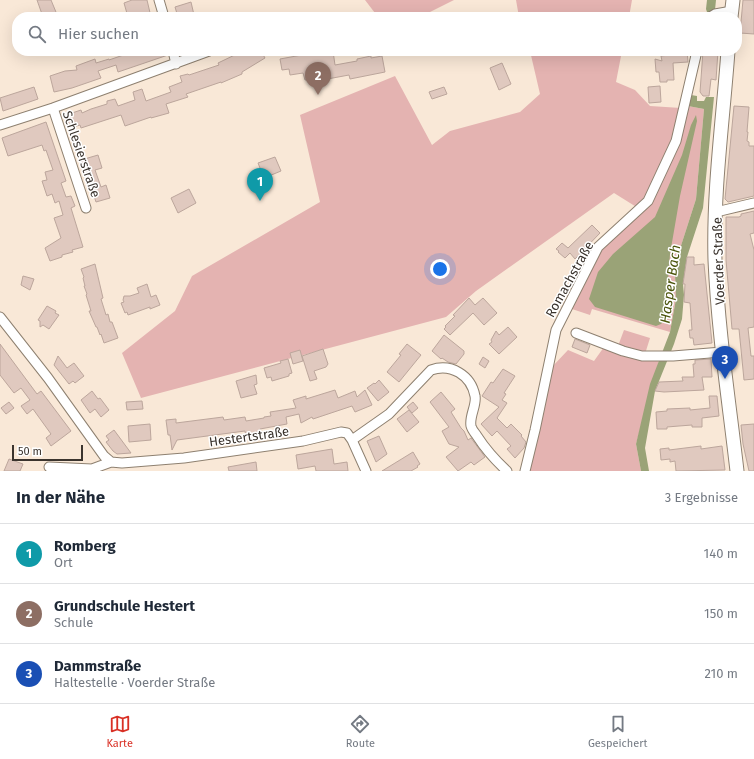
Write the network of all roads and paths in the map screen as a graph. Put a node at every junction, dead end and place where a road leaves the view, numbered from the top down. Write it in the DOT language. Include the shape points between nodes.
graph roads {
  1 [pos="159,0"];
  2 [pos="163,12"];
  3 [pos="174,56"];
  4 [pos="196,56"];
  5 [pos="696,56"];
  6 [pos="728,56"];
  7 [pos="176,64"];
  8 [pos="52,108"];
  9 [pos="0,125"];
  10 [pos="754,203"];
  11 [pos="86,208"];
  12 [pos="716,212"];
  13 [pos="0,317"];
  14 [pos="576,333"];
  15 [pos="722,352"];
  16 [pos="352,440"];
  17 [pos="111,462"];
  18 [pos="49,467"];
  19 [pos="366,471"];
  20 [pos="507,471"];
  21 [pos="525,471"];
  22 [pos="736,471"];
  1 -- 2 [label="street"];
  3 -- 7 [label="street"];
  4 -- 7 [label="street, Schlesierstraße"];
  5 -- 21 [label="street, Romachstraße" via="676,141 648,201 598,247 556,330"];
  6 -- 12 [label="main road, Voerder Straße"];
  7 -- 8 [label="street, Schlesierstraße"];
  8 -- 9 [label="street, Schlesierstraße"];
  8 -- 11 [label="street, Schlesierstraße"];
  10 -- 12 [label="street"];
  12 -- 15 [label="main road, Voerder Straße" via="716,260"];
  13 -- 17 [label="street"];
  14 -- 15 [label="street" via="642,356"];
  15 -- 22 [label="main road, Voerder Straße"];
  16 -- 17 [label="street, Hestertstraße" via="347,433 341,432 303,441 184,458"];
  16 -- 19 [label="street"];
  16 -- 20 [label="street" via="389,414 431,370 447,367 463,375 469,382 476,397 470,418 471,427 488,452"];
  17 -- 18 [label="street, Hestertstraße" via="92,469"];
}
